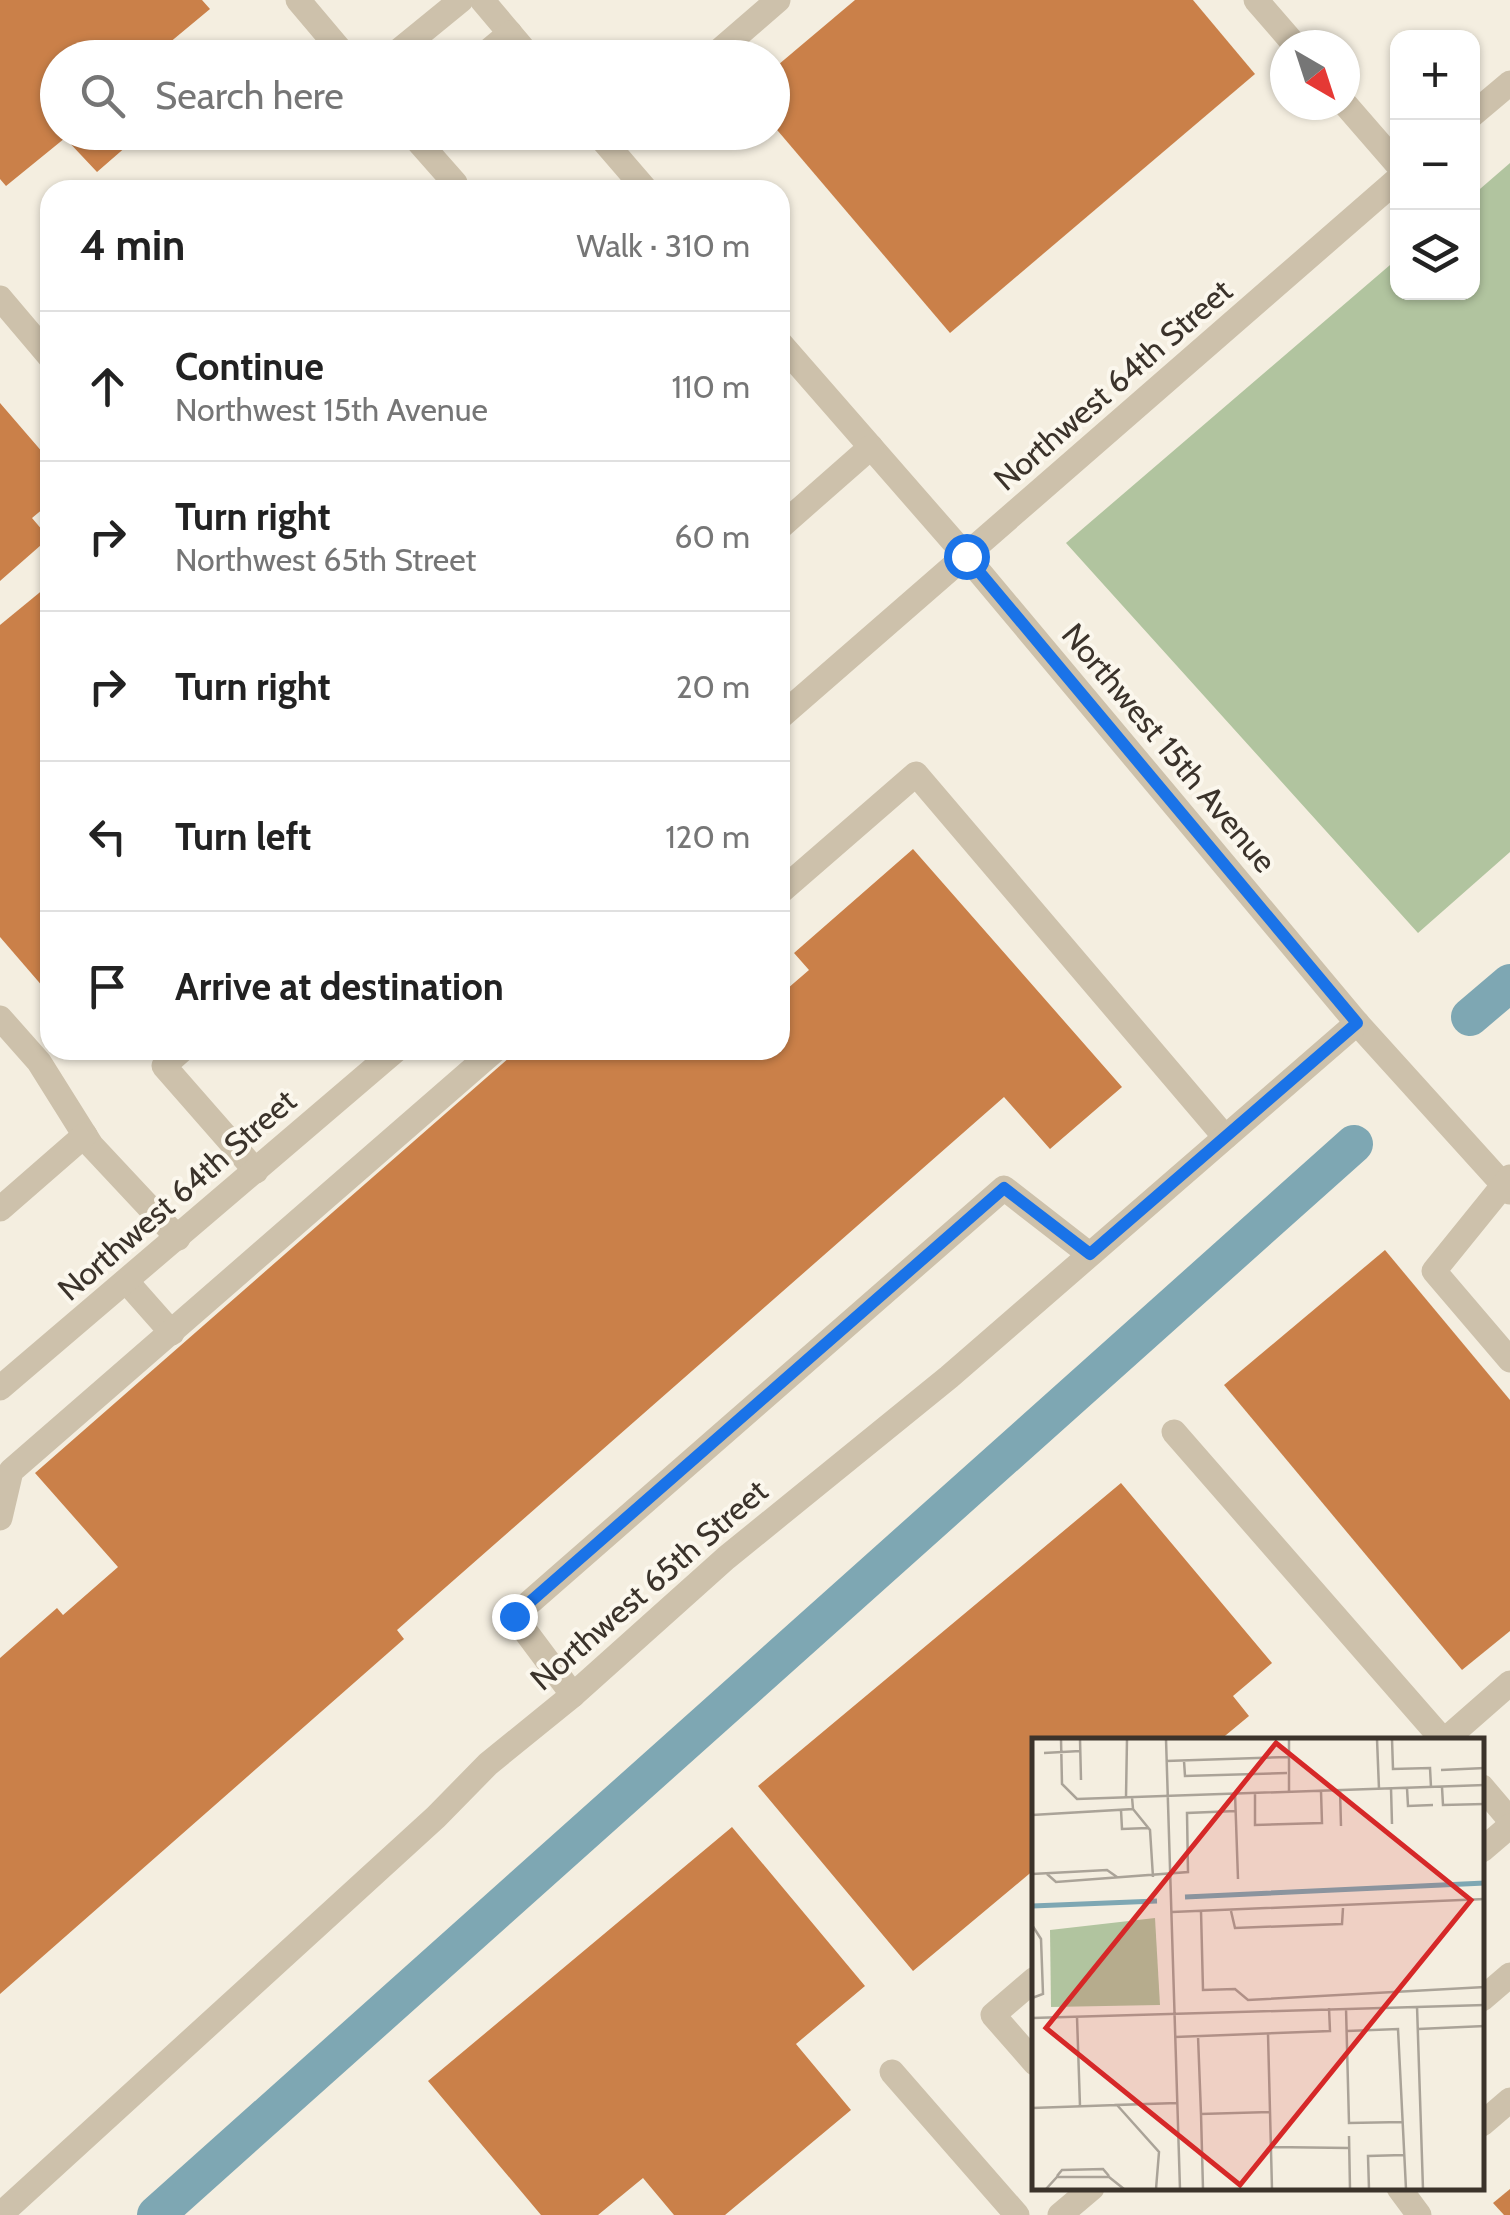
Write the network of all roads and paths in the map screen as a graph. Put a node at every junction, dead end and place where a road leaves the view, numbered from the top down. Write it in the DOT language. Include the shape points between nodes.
graph roads {
  1 [pos="298,0"];
  2 [pos="462,0"];
  3 [pos="482,0"];
  4 [pos="778,0"];
  5 [pos="1256,0"];
  6 [pos="1281,30"];
  7 [pos="510,33"];
  8 [pos="332,40"];
  9 [pos="412,40"];
  10 [pos="502,40"];
  11 [pos="516,40"];
  12 [pos="732,40"];
  13 [pos="1510,82"];
  14 [pos="1480,108"];
  15 [pos="1359,120"];
  16 [pos="424,150"];
  17 [pos="618,150"];
  18 [pos="1390,156"];
  19 [pos="448,180"];
  20 [pos="639,180"];
  21 [pos="1390,186"];
  22 [pos="0,298"];
  23 [pos="40,345"];
  24 [pos="790,355"];
  25 [pos="871,448"];
  26 [pos="790,518"];
  27 [pos="966,556"];
  28 [pos="790,708"];
  29 [pos="790,883"];
  30 [pos="0,1018"];
  31 [pos="1357,1023"];
  32 [pos="171,1060"];
  33 [pos="384,1060"];
  34 [pos="483,1060"];
  35 [pos="85,1135"];
  36 [pos="1226,1137"];
  37 [pos="256,1171"];
  38 [pos="1508,1184"];
  39 [pos="0,1209"];
  40 [pos="178,1238"];
  41 [pos="1090,1254"];
  42 [pos="126,1281"];
  43 [pos="172,1333"];
  44 [pos="1510,1360"];
  45 [pos="0,1388"];
  46 [pos="1174,1432"];
  47 [pos="0,1518"];
  48 [pos="1510,1683"];
  49 [pos="573,1695"];
  50 [pos="1442,1738"];
  51 [pos="1446,1738"];
  52 [pos="1485,1791"];
  53 [pos="1510,1823"];
  54 [pos="1485,1847"];
  55 [pos="1510,1975"];
  56 [pos="1032,1981"];
  57 [pos="1485,1996"];
  58 [pos="1032,2059"];
  59 [pos="892,2072"];
  60 [pos="1510,2100"];
  61 [pos="1485,2121"];
  62 [pos="1090,2190"];
  63 [pos="1405,2190"];
  64 [pos="0,2215"];
  65 [pos="1017,2215"];
  66 [pos="1060,2215"];
  67 [pos="1418,2215"];
  1 -- 8 [label="street"];
  2 -- 9 [label="street"];
  3 -- 7 [label="street"];
  4 -- 12 [label="street"];
  5 -- 6 [label="street"];
  7 -- 10 [label="street"];
  7 -- 11 [label="street"];
  13 -- 14 [label="street"];
  15 -- 18 [label="street"];
  16 -- 19 [label="street"];
  17 -- 20 [label="street"];
  21 -- 27 [label="street, Northwest 64th Street"];
  22 -- 23 [label="street"];
  24 -- 25 [label="street, Northwest 15th Avenue"];
  25 -- 26 [label="street"];
  25 -- 27 [label="street, Northwest 15th Avenue"];
  27 -- 28 [label="street, Northwest 64th Street"];
  27 -- 31 [label="street, Northwest 15th Avenue"];
  29 -- 36 [label="street" via="916,774"];
  30 -- 35 [label="street"];
  31 -- 36 [label="street, Northwest 65th Street"];
  31 -- 38 [label="street, Northwest 15th Avenue"];
  32 -- 37 [label="street" via="164,1066"];
  33 -- 37 [label="street, Northwest 64th Street"];
  34 -- 43 [label="street"];
  35 -- 39 [label="street"];
  35 -- 40 [label="street"];
  36 -- 41 [label="street, Northwest 65th Street"];
  37 -- 40 [label="street, Northwest 64th Street"];
  38 -- 44 [label="street" via="1434,1272"];
  40 -- 42 [label="street, Northwest 64th Street"];
  41 -- 49 [label="street, Northwest 65th Street"];
  41 -- 49 [label="street" via="1004,1188 514,1616"];
  42 -- 43 [label="street"];
  42 -- 45 [label="street, Northwest 64th Street"];
  43 -- 47 [label="street" via="12,1471"];
  46 -- 50 [label="street"];
  48 -- 51 [label="street"];
  49 -- 64 [label="street, Northwest 65th Street" via="488,1764"];
  52 -- 53 [label="street"];
  53 -- 54 [label="street"];
  55 -- 57 [label="street"];
  56 -- 58 [label="street" via="993,2015"];
  59 -- 65 [label="street"];
  60 -- 61 [label="street"];
  62 -- 66 [label="street"];
  63 -- 67 [label="street"];
}
